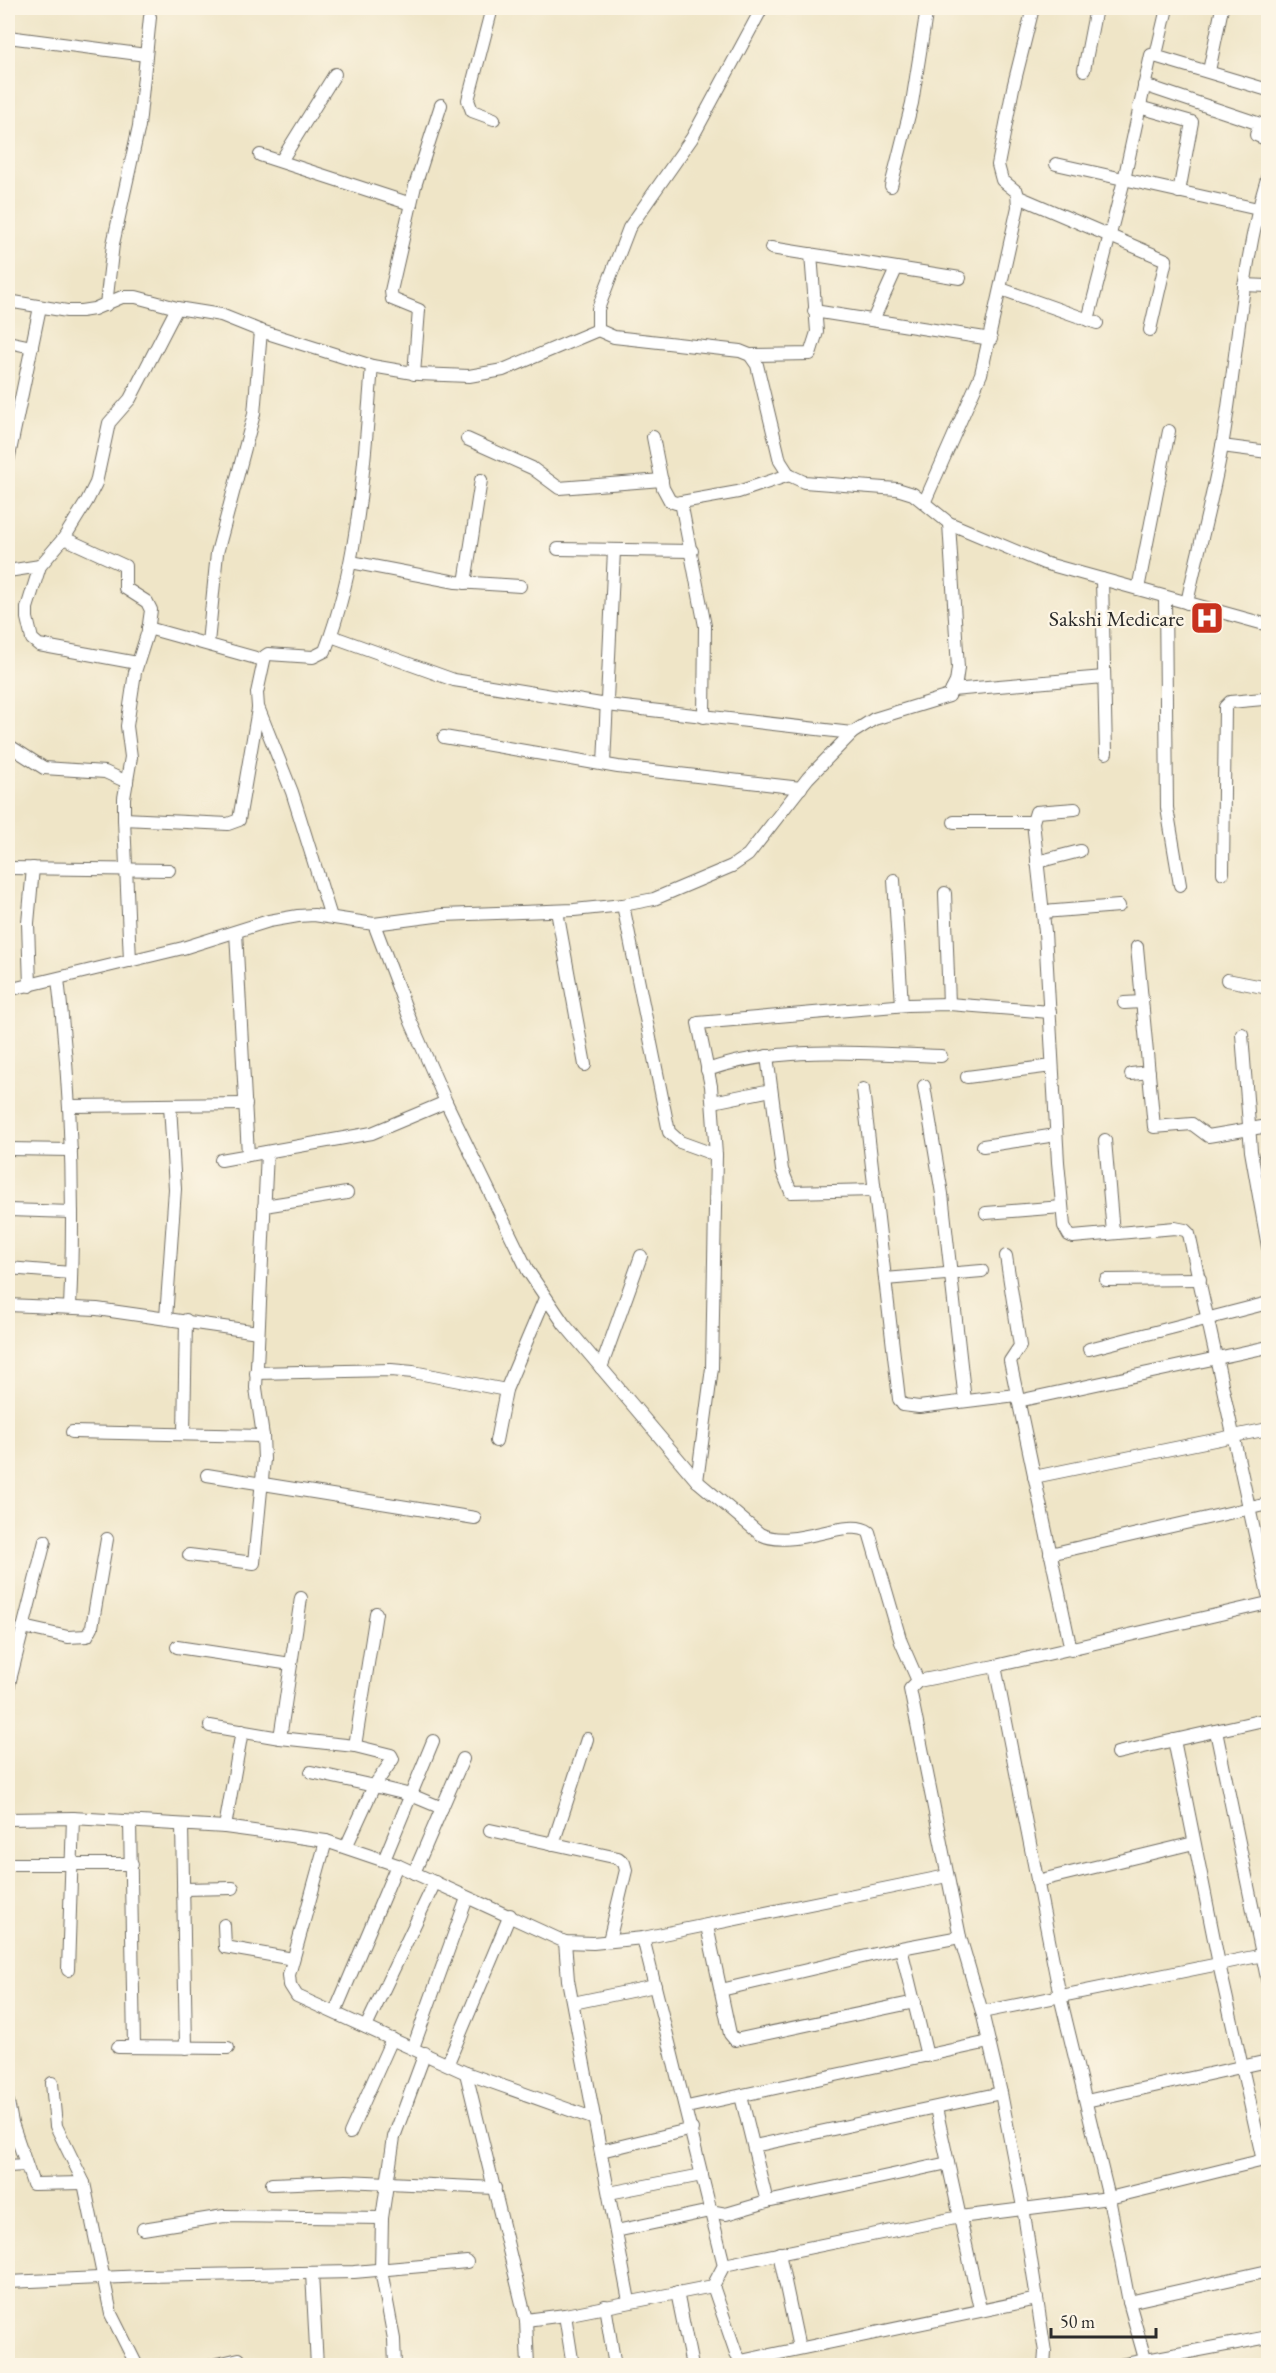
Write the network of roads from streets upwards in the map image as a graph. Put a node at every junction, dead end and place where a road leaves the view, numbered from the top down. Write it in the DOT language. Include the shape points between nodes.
graph roads {
  1 [pos="492,8"];
  2 [pos="762,8"];
  3 [pos="927,8"];
  4 [pos="1033,8"];
  5 [pos="1096,8"];
  6 [pos="1167,8"];
  7 [pos="1222,8"];
  8 [pos="150,17"];
  9 [pos="8,38"];
  10 [pos="1156,55"];
  11 [pos="146,56"];
  12 [pos="1084,70"];
  13 [pos="1209,71"];
  14 [pos="335,74"];
  15 [pos="1143,85"];
  16 [pos="1269,90"];
  17 [pos="1186,99"];
  18 [pos="441,105"];
  19 [pos="1139,107"];
  20 [pos="494,118"];
  21 [pos="1179,118"];
  22 [pos="1269,140"];
  23 [pos="260,155"];
  24 [pos="281,161"];
  25 [pos="1056,164"];
  26 [pos="1269,175"];
  27 [pos="1124,180"];
  28 [pos="891,186"];
  29 [pos="1179,192"];
  30 [pos="1019,197"];
  31 [pos="411,204"];
  32 [pos="1258,209"];
  33 [pos="1109,236"];
  34 [pos="771,248"];
  35 [pos="811,254"];
  36 [pos="896,269"];
  37 [pos="960,278"];
  38 [pos="1244,285"];
  39 [pos="1269,286"];
  40 [pos="1001,289"];
  41 [pos="8,301"];
  42 [pos="106,305"];
  43 [pos="40,307"];
  44 [pos="177,308"];
  45 [pos="814,311"];
  46 [pos="873,320"];
  47 [pos="598,330"];
  48 [pos="1150,330"];
  49 [pos="261,331"];
  50 [pos="991,339"];
  51 [pos="8,342"];
  52 [pos="32,347"];
  53 [pos="750,355"];
  54 [pos="372,366"];
  55 [pos="414,374"];
  56 [pos="1168,432"];
  57 [pos="653,437"];
  58 [pos="467,439"];
  59 [pos="1222,446"];
  60 [pos="1269,452"];
  61 [pos="8,461"];
  62 [pos="789,475"];
  63 [pos="481,480"];
  64 [pos="662,480"];
  65 [pos="925,501"];
  66 [pos="681,502"];
  67 [pos="949,523"];
  68 [pos="64,538"];
  69 [pos="558,549"];
  70 [pos="614,550"];
  71 [pos="692,551"];
  72 [pos="351,562"];
  73 [pos="40,566"];
  74 [pos="8,571"];
  75 [pos="1102,579"];
  76 [pos="465,583"];
  77 [pos="520,586"];
  78 [pos="1138,589"];
  79 [pos="1165,597"];
  80 [pos="1187,603"];
  81 [pos="1269,625"];
  82 [pos="148,628"];
  83 [pos="331,636"];
  84 [pos="208,643"];
  85 [pos="263,660"];
  86 [pos="137,663"];
  87 [pos="1104,677"];
  88 [pos="952,690"];
  89 [pos="1263,699"];
  90 [pos="607,705"];
  91 [pos="258,708"];
  92 [pos="704,717"];
  93 [pos="852,733"];
  94 [pos="444,737"];
  95 [pos="8,745"];
  96 [pos="1106,753"];
  97 [pos="604,764"];
  98 [pos="127,782"];
  99 [pos="801,788"];
  100 [pos="1075,809"];
  101 [pos="124,819"];
  102 [pos="954,822"];
  103 [pos="1033,822"];
  104 [pos="1080,851"];
  105 [pos="1037,862"];
  106 [pos="8,868"];
  107 [pos="33,868"];
  108 [pos="126,869"];
  109 [pos="169,870"];
  110 [pos="1224,873"];
  111 [pos="894,880"];
  112 [pos="1180,885"];
  113 [pos="945,893"];
  114 [pos="623,905"];
  115 [pos="1119,906"];
  116 [pos="557,911"];
  117 [pos="1043,912"];
  118 [pos="331,918"];
  119 [pos="374,924"];
  120 [pos="236,932"];
  121 [pos="1137,946"];
  122 [pos="130,961"];
  123 [pos="58,979"];
  124 [pos="1227,980"];
  125 [pos="30,986"];
  126 [pos="1269,988"];
  127 [pos="8,990"];
  128 [pos="1142,1002"];
  129 [pos="1124,1003"];
  130 [pos="949,1004"];
  131 [pos="902,1005"];
  132 [pos="1050,1012"];
  133 [pos="1242,1034"];
  134 [pos="767,1056"];
  135 [pos="940,1056"];
  136 [pos="585,1065"];
  137 [pos="1052,1066"];
  138 [pos="707,1070"];
  139 [pos="1149,1072"];
  140 [pos="1131,1074"];
  141 [pos="967,1077"];
  142 [pos="924,1086"];
  143 [pos="863,1089"];
  144 [pos="771,1090"];
  145 [pos="446,1102"];
  146 [pos="713,1102"];
  147 [pos="246,1104"];
  148 [pos="170,1105"];
  149 [pos="71,1106"];
  150 [pos="1269,1126"];
  151 [pos="1249,1130"];
  152 [pos="1056,1135"];
  153 [pos="1105,1140"];
  154 [pos="983,1146"];
  155 [pos="8,1149"];
  156 [pos="71,1150"];
  157 [pos="267,1152"];
  158 [pos="248,1155"];
  159 [pos="716,1155"];
  160 [pos="221,1160"];
  161 [pos="875,1190"];
  162 [pos="347,1193"];
  163 [pos="264,1206"];
  164 [pos="1062,1207"];
  165 [pos="8,1210"];
  166 [pos="72,1212"];
  167 [pos="986,1213"];
  168 [pos="1113,1233"];
  169 [pos="1269,1247"];
  170 [pos="641,1256"];
  171 [pos="1006,1256"];
  172 [pos="8,1268"];
  173 [pos="982,1271"];
  174 [pos="71,1273"];
  175 [pos="950,1275"];
  176 [pos="1200,1279"];
  177 [pos="885,1280"];
  178 [pos="1106,1280"];
  179 [pos="545,1298"];
  180 [pos="1269,1303"];
  181 [pos="8,1305"];
  182 [pos="70,1307"];
  183 [pos="166,1318"];
  184 [pos="1207,1318"];
  185 [pos="186,1320"];
  186 [pos="258,1332"];
  187 [pos="1269,1347"];
  188 [pos="1089,1349"];
  189 [pos="1216,1358"];
  190 [pos="601,1368"];
  191 [pos="256,1373"];
  192 [pos="506,1390"];
  193 [pos="1017,1398"];
  194 [pos="965,1401"];
  195 [pos="1269,1429"];
  196 [pos="72,1432"];
  197 [pos="184,1434"];
  198 [pos="263,1436"];
  199 [pos="1234,1437"];
  200 [pos="496,1441"];
  201 [pos="207,1475"];
  202 [pos="1034,1477"];
  203 [pos="697,1481"];
  204 [pos="261,1482"];
  205 [pos="1269,1504"];
  206 [pos="1249,1509"];
  207 [pos="475,1518"];
  208 [pos="107,1539"];
  209 [pos="45,1541"];
  210 [pos="1050,1554"];
  211 [pos="189,1555"];
  212 [pos="1269,1594"];
  213 [pos="301,1598"];
  214 [pos="1269,1603"];
  215 [pos="376,1612"];
  216 [pos="23,1626"];
  217 [pos="177,1647"];
  218 [pos="1071,1650"];
  219 [pos="291,1664"];
  220 [pos="995,1666"];
  221 [pos="10,1668"];
  222 [pos="918,1681"];
  223 [pos="8,1688"];
  224 [pos="1269,1719"];
  225 [pos="210,1726"];
  226 [pos="242,1731"];
  227 [pos="1216,1731"];
  228 [pos="280,1738"];
  229 [pos="587,1739"];
  230 [pos="1174,1740"];
  231 [pos="433,1741"];
  232 [pos="355,1746"];
  233 [pos="1117,1753"];
  234 [pos="463,1759"];
  235 [pos="311,1772"];
  236 [pos="374,1786"];
  237 [pos="411,1795"];
  238 [pos="442,1808"];
  239 [pos="73,1818"];
  240 [pos="8,1819"];
  241 [pos="130,1822"];
  242 [pos="182,1825"];
  243 [pos="225,1827"];
  244 [pos="490,1830"];
  245 [pos="326,1841"];
  246 [pos="553,1844"];
  247 [pos="1194,1844"];
  248 [pos="346,1847"];
  249 [pos="384,1860"];
  250 [pos="8,1864"];
  251 [pos="71,1864"];
  252 [pos="132,1864"];
  253 [pos="397,1865"];
  254 [pos="414,1873"];
  255 [pos="947,1876"];
  256 [pos="1037,1881"];
  257 [pos="435,1882"];
  258 [pos="233,1888"];
  259 [pos="183,1889"];
  260 [pos="467,1898"];
  261 [pos="510,1915"];
  262 [pos="224,1925"];
  263 [pos="707,1926"];
  264 [pos="960,1937"];
  265 [pos="643,1938"];
  266 [pos="609,1941"];
  267 [pos="565,1942"];
  268 [pos="901,1948"];
  269 [pos="1266,1954"];
  270 [pos="293,1959"];
  271 [pos="1219,1964"];
  272 [pos="68,1970"];
  273 [pos="1269,1983"];
  274 [pos="655,1986"];
  275 [pos="721,1990"];
  276 [pos="1060,1996"];
  277 [pos="915,2002"];
  278 [pos="573,2003"];
  279 [pos="335,2012"];
  280 [pos="982,2012"];
  281 [pos="366,2027"];
  282 [pos="392,2039"];
  283 [pos="989,2042"];
  284 [pos="118,2047"];
  285 [pos="134,2047"];
  286 [pos="186,2048"];
  287 [pos="228,2048"];
  288 [pos="412,2048"];
  289 [pos="425,2053"];
  290 [pos="927,2056"];
  291 [pos="1269,2061"];
  292 [pos="448,2063"];
  293 [pos="1242,2066"];
  294 [pos="466,2073"];
  295 [pos="52,2083"];
  296 [pos="1001,2093"];
  297 [pos="741,2096"];
  298 [pos="1086,2101"];
  299 [pos="8,2102"];
  300 [pos="687,2107"];
  301 [pos="936,2108"];
  302 [pos="595,2119"];
  303 [pos="10,2123"];
  304 [pos="692,2129"];
  305 [pos="350,2133"];
  306 [pos="754,2146"];
  307 [pos="601,2151"];
  308 [pos="1266,2160"];
  309 [pos="948,2163"];
  310 [pos="8,2166"];
  311 [pos="26,2166"];
  312 [pos="702,2175"];
  313 [pos="84,2183"];
  314 [pos="272,2184"];
  315 [pos="389,2184"];
  316 [pos="495,2188"];
  317 [pos="609,2193"];
  318 [pos="1109,2198"];
  319 [pos="767,2202"];
  320 [pos="1023,2207"];
  321 [pos="711,2211"];
  322 [pos="960,2217"];
  323 [pos="382,2218"];
  324 [pos="143,2229"];
  325 [pos="616,2230"];
  326 [pos="778,2253"];
  327 [pos="467,2262"];
  328 [pos="724,2265"];
  329 [pos="381,2270"];
  330 [pos="1269,2271"];
  331 [pos="312,2273"];
  332 [pos="105,2278"];
  333 [pos="8,2282"];
  334 [pos="713,2286"];
  335 [pos="677,2292"];
  336 [pos="1037,2299"];
  337 [pos="629,2301"];
  338 [pos="1129,2302"];
  339 [pos="605,2306"];
  340 [pos="980,2310"];
  341 [pos="565,2315"];
  342 [pos="525,2320"];
  343 [pos="1269,2337"];
  344 [pos="799,2348"];
  345 [pos="239,2359"];
  346 [pos="1146,2362"];
  347 [pos="527,2365"];
  348 [pos="137,2366"];
  349 [pos="209,2366"];
  350 [pos="317,2366"];
  351 [pos="395,2366"];
  352 [pos="573,2366"];
  353 [pos="615,2366"];
  354 [pos="692,2366"];
  355 [pos="1044,2366"];
  356 [pos="1115,2366"];
  1 -- 20 [label="street" via="468,100 472,111"];
  2 -- 47 [label="street" via="692,138 629,228 598,309"];
  3 -- 28 [label="street" via="912,103"];
  4 -- 30 [label="street" via="998,165 1002,180"];
  5 -- 12 [label="street"];
  6 -- 10 [label="street"];
  7 -- 13 [label="street"];
  8 -- 11 [label="street"];
  9 -- 11 [label="street"];
  10 -- 13 [label="street"];
  10 -- 15 [label="street" via="1149,57"];
  11 -- 42 [label="street" via="139,126 113,244"];
  13 -- 16 [label="street"];
  14 -- 24 [label="street"];
  15 -- 17 [label="street"];
  15 -- 19 [label="street"];
  17 -- 21 [label="street"];
  17 -- 22 [label="street" via="1260,124 1256,135"];
  18 -- 31 [label="street"];
  19 -- 21 [label="street"];
  19 -- 27 [label="street"];
  21 -- 29 [label="street" via="1192,122"];
  23 -- 24 [label="street"];
  24 -- 31 [label="street"];
  25 -- 27 [label="street"];
  26 -- 32 [label="street"];
  27 -- 29 [label="street"];
  27 -- 33 [label="street"];
  29 -- 32 [label="street"];
  30 -- 33 [label="street"];
  30 -- 40 [label="street"];
  31 -- 55 [label="street" via="391,291 392,299 419,310"];
  32 -- 38 [label="street"];
  33 -- 40 [label="street" via="1092,322"];
  33 -- 48 [label="street" via="1166,260"];
  34 -- 35 [label="street"];
  35 -- 36 [label="street"];
  35 -- 45 [label="street"];
  36 -- 37 [label="street"];
  36 -- 46 [label="street"];
  38 -- 39 [label="street"];
  38 -- 59 [label="street"];
  40 -- 50 [label="street"];
  41 -- 43 [label="street"];
  42 -- 43 [label="street" via="81,311"];
  42 -- 44 [label="street" via="128,296"];
  43 -- 52 [label="street"];
  44 -- 49 [label="street" via="221,315"];
  44 -- 68 [label="street" via="130,399 109,423 96,483"];
  45 -- 46 [label="street"];
  45 -- 53 [label="street" via="817,332 810,354"];
  46 -- 50 [label="street"];
  47 -- 53 [label="street" via="614,337"];
  47 -- 55 [label="street" via="503,369 469,376"];
  49 -- 54 [label="street"];
  49 -- 84 [label="street" via="254,414 217,553"];
  50 -- 65 [label="street" via="981,374"];
  51 -- 52 [label="street"];
  52 -- 61 [label="street"];
  53 -- 62 [label="street" via="757,365 780,461"];
  54 -- 55 [label="street"];
  54 -- 72 [label="street"];
  56 -- 78 [label="street"];
  57 -- 64 [label="street"];
  58 -- 64 [label="street" via="532,468 559,488"];
  59 -- 60 [label="street"];
  59 -- 80 [label="street"];
  62 -- 65 [label="street" via="804,482 897,489"];
  62 -- 66 [label="street" via="738,492"];
  63 -- 76 [label="street"];
  64 -- 66 [label="street" via="670,501"];
  65 -- 67 [label="street"];
  66 -- 71 [label="street"];
  67 -- 75 [label="street" via="1044,564"];
  67 -- 88 [label="street" via="958,668"];
  68 -- 73 [label="street"];
  68 -- 82 [label="street" via="125,566 125,588 147,602 151,610"];
  69 -- 70 [label="street"];
  70 -- 71 [label="street"];
  70 -- 90 [label="street"];
  71 -- 92 [label="street" via="705,626"];
  72 -- 76 [label="street"];
  72 -- 83 [label="street"];
  73 -- 74 [label="street"];
  73 -- 86 [label="street" via="27,608 32,639 49,647"];
  75 -- 78 [label="street"];
  75 -- 87 [label="street"];
  76 -- 77 [label="street"];
  78 -- 79 [label="street"];
  79 -- 80 [label="street"];
  79 -- 112 [label="street" via="1167,808"];
  80 -- 81 [label="street"];
  82 -- 84 [label="street"];
  82 -- 86 [label="street"];
  83 -- 85 [label="street" via="325,651 313,657 268,654"];
  83 -- 90 [label="street" via="454,680"];
  84 -- 85 [label="street"];
  85 -- 91 [label="street"];
  86 -- 98 [label="street" via="127,726 131,757"];
  87 -- 88 [label="street"];
  87 -- 96 [label="street"];
  88 -- 93 [label="street" via="949,696 931,703 874,718"];
  89 -- 110 [label="street" via="1230,702 1224,707"];
  90 -- 92 [label="street"];
  90 -- 97 [label="street"];
  91 -- 101 [label="street" via="239,820 228,824"];
  91 -- 118 [label="street" via="292,792"];
  92 -- 93 [label="street"];
  93 -- 99 [label="street"];
  94 -- 97 [label="street"];
  95 -- 98 [label="street" via="44,768 105,772"];
  97 -- 99 [label="street"];
  98 -- 101 [label="street"];
  99 -- 114 [label="street" via="748,855 732,866 654,899"];
  100 -- 103 [label="street" via="1036,812"];
  101 -- 108 [label="street"];
  102 -- 103 [label="street"];
  103 -- 105 [label="street"];
  104 -- 105 [label="street"];
  105 -- 117 [label="street"];
  106 -- 107 [label="street"];
  107 -- 108 [label="street"];
  107 -- 125 [label="street" via="28,923"];
  108 -- 109 [label="street"];
  108 -- 122 [label="street"];
  111 -- 131 [label="street"];
  113 -- 130 [label="street"];
  114 -- 116 [label="street"];
  114 -- 159 [label="street" via="669,1132 680,1142"];
  115 -- 117 [label="street"];
  116 -- 119 [label="street" via="443,915"];
  116 -- 136 [label="street"];
  117 -- 132 [label="street"];
  118 -- 119 [label="street"];
  118 -- 120 [label="street" via="298,916"];
  119 -- 145 [label="street"];
  120 -- 122 [label="street"];
  120 -- 147 [label="street"];
  121 -- 128 [label="street"];
  122 -- 123 [label="street"];
  123 -- 125 [label="street"];
  123 -- 149 [label="street"];
  124 -- 126 [label="street"];
  125 -- 127 [label="street"];
  128 -- 129 [label="street"];
  128 -- 139 [label="street"];
  130 -- 131 [label="street"];
  130 -- 132 [label="street"];
  131 -- 138 [label="street" via="698,1023"];
  132 -- 137 [label="street"];
  133 -- 151 [label="street"];
  134 -- 135 [label="street" via="804,1051"];
  134 -- 138 [label="street"];
  134 -- 144 [label="street"];
  137 -- 141 [label="street"];
  137 -- 152 [label="street"];
  138 -- 146 [label="street"];
  139 -- 140 [label="street"];
  139 -- 151 [label="street" via="1154,1127 1192,1124 1208,1136"];
  142 -- 175 [label="street" via="942,1194"];
  143 -- 161 [label="street"];
  144 -- 146 [label="street"];
  144 -- 161 [label="street" via="782,1170 790,1192"];
  145 -- 157 [label="street" via="372,1133"];
  145 -- 179 [label="street" via="483,1183"];
  146 -- 159 [label="street"];
  147 -- 148 [label="street"];
  147 -- 158 [label="street"];
  148 -- 149 [label="street"];
  148 -- 183 [label="street" via="175,1189"];
  149 -- 156 [label="street"];
  150 -- 151 [label="street"];
  151 -- 169 [label="street" via="1257,1197"];
  152 -- 154 [label="street"];
  152 -- 164 [label="street"];
  153 -- 168 [label="street"];
  155 -- 156 [label="street"];
  156 -- 166 [label="street"];
  157 -- 158 [label="street"];
  157 -- 163 [label="street"];
  158 -- 160 [label="street"];
  159 -- 203 [label="street" via="712,1368"];
  161 -- 177 [label="street"];
  162 -- 163 [label="street"];
  163 -- 186 [label="street"];
  164 -- 167 [label="street"];
  164 -- 168 [label="street" via="1069,1235"];
  165 -- 166 [label="street"];
  166 -- 174 [label="street"];
  168 -- 176 [label="street" via="1185,1230 1193,1243"];
  170 -- 190 [label="street"];
  171 -- 193 [label="street" via="1020,1346 1010,1361"];
  172 -- 174 [label="street"];
  173 -- 175 [label="street"];
  174 -- 182 [label="street"];
  175 -- 177 [label="street"];
  175 -- 194 [label="street"];
  176 -- 178 [label="street"];
  176 -- 184 [label="street"];
  177 -- 194 [label="street" via="898,1399 909,1407"];
  179 -- 190 [label="street"];
  179 -- 192 [label="street"];
  180 -- 184 [label="street"];
  181 -- 182 [label="street"];
  182 -- 183 [label="street"];
  183 -- 185 [label="street"];
  184 -- 188 [label="street"];
  184 -- 189 [label="street"];
  185 -- 186 [label="street"];
  185 -- 197 [label="street"];
  186 -- 191 [label="street"];
  187 -- 189 [label="street"];
  189 -- 193 [label="street"];
  189 -- 199 [label="street"];
  190 -- 203 [label="street"];
  191 -- 192 [label="street" via="391,1370"];
  191 -- 198 [label="street"];
  192 -- 200 [label="street"];
  193 -- 194 [label="street"];
  193 -- 202 [label="street"];
  195 -- 199 [label="street"];
  196 -- 197 [label="street"];
  197 -- 198 [label="street"];
  198 -- 204 [label="street"];
  199 -- 202 [label="street"];
  199 -- 206 [label="street"];
  201 -- 204 [label="street"];
  202 -- 210 [label="street"];
  203 -- 222 [label="street" via="771,1540 855,1527 869,1532 902,1642"];
  204 -- 207 [label="street"];
  204 -- 211 [label="street" via="254,1563"];
  205 -- 206 [label="street"];
  206 -- 210 [label="street"];
  206 -- 212 [label="street"];
  208 -- 216 [label="street" via="92,1627 87,1636 68,1637"];
  209 -- 216 [label="street"];
  210 -- 218 [label="street"];
  213 -- 219 [label="street"];
  214 -- 218 [label="street"];
  215 -- 232 [label="street"];
  216 -- 221 [label="street"];
  217 -- 219 [label="street"];
  218 -- 220 [label="street"];
  219 -- 228 [label="street"];
  220 -- 222 [label="street"];
  220 -- 256 [label="street"];
  221 -- 223 [label="street"];
  222 -- 255 [label="street" via="912,1685 910,1695"];
  224 -- 227 [label="street"];
  225 -- 226 [label="street"];
  226 -- 228 [label="street"];
  226 -- 243 [label="street"];
  227 -- 230 [label="street"];
  227 -- 269 [label="street"];
  228 -- 232 [label="street"];
  229 -- 246 [label="street"];
  230 -- 233 [label="street"];
  230 -- 247 [label="street"];
  231 -- 237 [label="street"];
  232 -- 236 [label="street" via="393,1758"];
  234 -- 238 [label="street"];
  235 -- 236 [label="street"];
  236 -- 237 [label="street"];
  236 -- 248 [label="street"];
  237 -- 238 [label="street"];
  237 -- 249 [label="street"];
  238 -- 254 [label="street"];
  239 -- 240 [label="street"];
  239 -- 241 [label="street"];
  239 -- 251 [label="street"];
  241 -- 242 [label="street"];
  241 -- 252 [label="street"];
  242 -- 243 [label="street"];
  242 -- 259 [label="street"];
  243 -- 245 [label="street"];
  244 -- 246 [label="street"];
  245 -- 248 [label="street"];
  245 -- 270 [label="street"];
  246 -- 266 [label="street" via="618,1858 624,1863 626,1870"];
  247 -- 256 [label="street"];
  247 -- 271 [label="street"];
  248 -- 249 [label="street"];
  249 -- 253 [label="street"];
  250 -- 251 [label="street"];
  251 -- 252 [label="street"];
  251 -- 272 [label="street"];
  252 -- 285 [label="street"];
  253 -- 254 [label="street"];
  253 -- 279 [label="street"];
  254 -- 257 [label="street"];
  255 -- 263 [label="street"];
  255 -- 264 [label="street"];
  256 -- 276 [label="street"];
  257 -- 260 [label="street"];
  257 -- 281 [label="street"];
  258 -- 259 [label="street"];
  259 -- 286 [label="street"];
  260 -- 261 [label="street"];
  260 -- 288 [label="street"];
  261 -- 267 [label="street"];
  261 -- 292 [label="street"];
  262 -- 270 [label="street" via="225,1947"];
  263 -- 265 [label="street"];
  263 -- 275 [label="street"];
  264 -- 268 [label="street"];
  264 -- 280 [label="street"];
  265 -- 266 [label="street"];
  265 -- 274 [label="street"];
  266 -- 267 [label="street"];
  267 -- 278 [label="street"];
  268 -- 275 [label="street"];
  268 -- 277 [label="street"];
  269 -- 271 [label="street"];
  269 -- 273 [label="street"];
  270 -- 279 [label="street" via="288,1979 297,1996"];
  271 -- 276 [label="street"];
  271 -- 293 [label="street"];
  274 -- 278 [label="street"];
  274 -- 300 [label="street"];
  275 -- 277 [label="street" via="730,2034 738,2040"];
  276 -- 280 [label="street"];
  276 -- 298 [label="street"];
  277 -- 290 [label="street"];
  278 -- 302 [label="street"];
  279 -- 281 [label="street"];
  280 -- 283 [label="street"];
  281 -- 282 [label="street"];
  282 -- 288 [label="street"];
  282 -- 305 [label="street"];
  283 -- 290 [label="street"];
  283 -- 296 [label="street"];
  284 -- 285 [label="street"];
  285 -- 286 [label="street"];
  286 -- 287 [label="street"];
  288 -- 289 [label="street"];
  289 -- 292 [label="street"];
  289 -- 315 [label="street" via="394,2137"];
  290 -- 297 [label="street"];
  291 -- 293 [label="street"];
  292 -- 294 [label="street"];
  293 -- 298 [label="street"];
  293 -- 308 [label="street"];
  294 -- 302 [label="street"];
  294 -- 316 [label="street"];
  295 -- 313 [label="street" via="58,2132"];
  296 -- 301 [label="street"];
  296 -- 320 [label="street"];
  297 -- 300 [label="street"];
  297 -- 306 [label="street"];
  298 -- 318 [label="street"];
  299 -- 303 [label="street"];
  300 -- 304 [label="street"];
  301 -- 306 [label="street"];
  301 -- 309 [label="street"];
  302 -- 307 [label="street"];
  303 -- 311 [label="street"];
  304 -- 307 [label="street"];
  304 -- 312 [label="street"];
  306 -- 319 [label="street"];
  307 -- 317 [label="street"];
  308 -- 318 [label="street"];
  309 -- 319 [label="street"];
  309 -- 322 [label="street"];
  310 -- 311 [label="street"];
  311 -- 313 [label="street" via="35,2186"];
  312 -- 317 [label="street"];
  312 -- 321 [label="street"];
  313 -- 332 [label="street"];
  314 -- 315 [label="street"];
  315 -- 316 [label="street"];
  315 -- 323 [label="street"];
  316 -- 342 [label="street"];
  317 -- 325 [label="street"];
  318 -- 320 [label="street"];
  318 -- 338 [label="street"];
  319 -- 321 [label="street" via="726,2214"];
  320 -- 322 [label="street"];
  320 -- 336 [label="street"];
  321 -- 325 [label="street"];
  321 -- 328 [label="street"];
  322 -- 326 [label="street"];
  322 -- 340 [label="street"];
  323 -- 324 [label="street" via="224,2216"];
  323 -- 329 [label="street"];
  325 -- 337 [label="street"];
  326 -- 328 [label="street"];
  326 -- 344 [label="street"];
  327 -- 329 [label="street"];
  328 -- 334 [label="street"];
  329 -- 331 [label="street"];
  329 -- 351 [label="street"];
  330 -- 338 [label="street"];
  331 -- 332 [label="street"];
  331 -- 350 [label="street"];
  332 -- 333 [label="street"];
  332 -- 348 [label="street" via="111,2314"];
  334 -- 335 [label="street"];
  334 -- 344 [label="street" via="741,2361"];
  335 -- 337 [label="street"];
  335 -- 354 [label="street"];
  336 -- 340 [label="street"];
  336 -- 355 [label="street"];
  337 -- 339 [label="street"];
  338 -- 346 [label="street"];
  339 -- 341 [label="street"];
  339 -- 353 [label="street"];
  340 -- 344 [label="street"];
  341 -- 342 [label="street"];
  341 -- 352 [label="street"];
  342 -- 347 [label="street"];
  343 -- 346 [label="street"];
  345 -- 349 [label="street"];
  346 -- 356 [label="street"];
}
